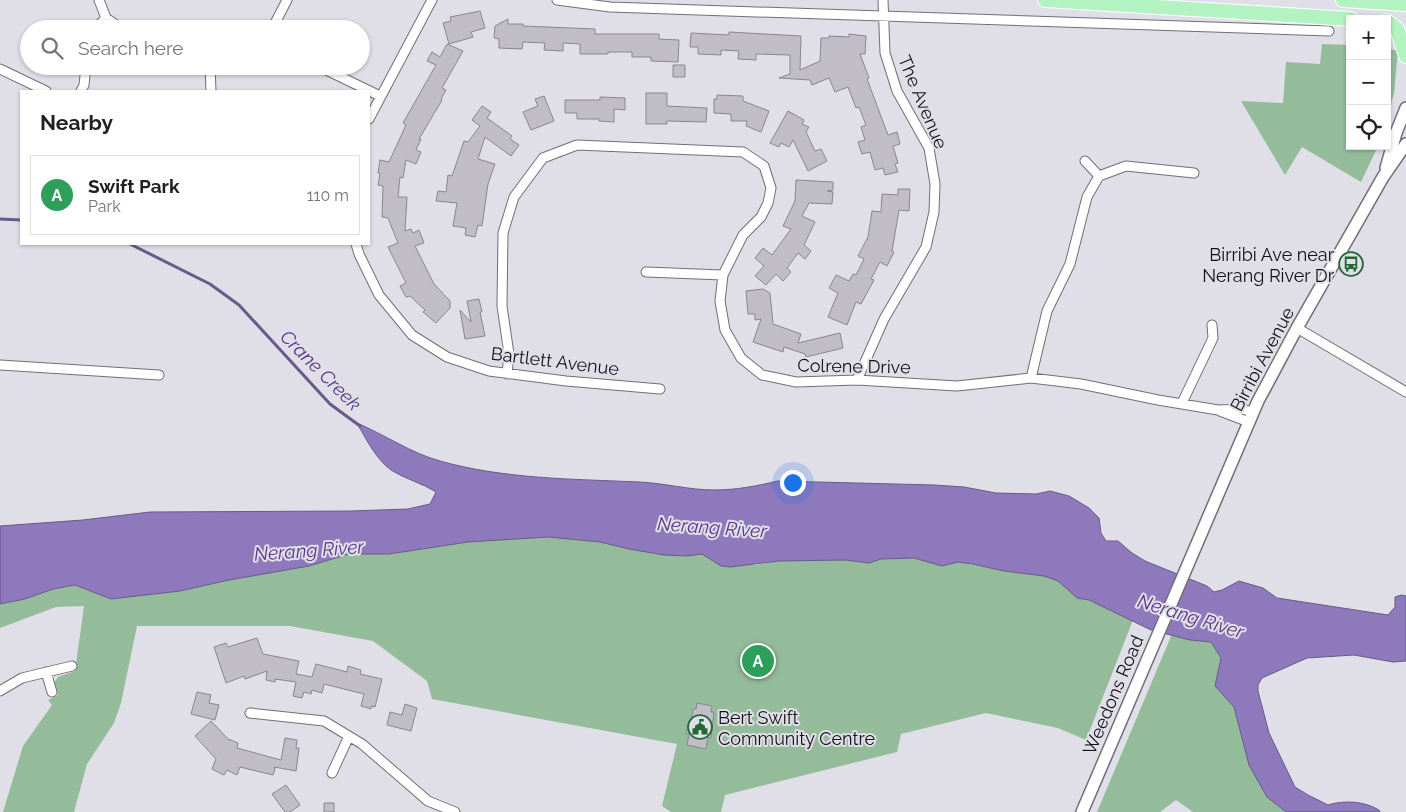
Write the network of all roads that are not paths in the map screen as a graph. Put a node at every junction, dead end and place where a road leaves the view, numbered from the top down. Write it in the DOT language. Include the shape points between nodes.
graph roads {
  1 [pos="99,0"];
  2 [pos="287,0"];
  3 [pos="432,0"];
  4 [pos="557,0"];
  5 [pos="882,0"];
  6 [pos="1045,0"];
  7 [pos="1060,0"];
  8 [pos="1068,0"];
  9 [pos="1343,0"];
  10 [pos="1406,4"];
  11 [pos="883,16"];
  12 [pos="106,18"];
  13 [pos="1346,19"];
  14 [pos="109,20"];
  15 [pos="277,20"];
  16 [pos="1391,21"];
  17 [pos="1406,22"];
  18 [pos="1391,24"];
  19 [pos="1329,31"];
  20 [pos="1406,56"];
  21 [pos="0,69"];
  22 [pos="85,75"];
  23 [pos="210,75"];
  24 [pos="337,75"];
  25 [pos="44,90"];
  26 [pos="81,90"];
  27 [pos="211,90"];
  28 [pos="368,90"];
  29 [pos="370,91"];
  30 [pos="380,96"];
  31 [pos="1406,108"];
  32 [pos="370,117"];
  33 [pos="1406,144"];
  34 [pos="1085,161"];
  35 [pos="1194,173"];
  36 [pos="1099,176"];
  37 [pos="1384,177"];
  38 [pos="356,245"];
  39 [pos="646,272"];
  40 [pos="723,275"];
  41 [pos="1212,325"];
  42 [pos="1297,328"];
  43 [pos="0,365"];
  44 [pos="507,374"];
  45 [pos="159,375"];
  46 [pos="1031,378"];
  47 [pos="857,380"];
  48 [pos="660,390"];
  49 [pos="1406,392"];
  50 [pos="1182,404"];
  51 [pos="1251,417"];
  52 [pos="1223,482"];
  53 [pos="72,666"];
  54 [pos="46,672"];
  55 [pos="0,691"];
  56 [pos="52,692"];
  57 [pos="250,713"];
  58 [pos="349,736"];
  59 [pos="332,774"];
  60 [pos="455,812"];
  61 [pos="1082,812"];
  1 -- 12 [label="street"];
  2 -- 15 [label="street"];
  3 -- 30 [label="street"];
  4 -- 11 [label="street" via="610,6"];
  5 -- 11 [label="street, The Avenue"];
  6 -- 7 [label="main road"];
  7 -- 8 [label="main road"];
  7 -- 13 [label="main road"];
  9 -- 10 [label="main road"];
  11 -- 19 [label="street"];
  11 -- 47 [label="street, The Avenue" via="884,53 897,91 929,148 935,184 934,212 926,247 884,319"];
  12 -- 14 [label="street"];
  16 -- 17 [label="main road"];
  18 -- 20 [label="main road" via="1397,29"];
  21 -- 25 [label="street"];
  22 -- 26 [label="street"];
  23 -- 27 [label="street"];
  24 -- 28 [label="street"];
  29 -- 30 [label="street"];
  30 -- 32 [label="street"];
  31 -- 37 [label="street, Birribi Avenue"];
  33 -- 37 [label="street, Birribi Avenue"];
  34 -- 36 [label="street"];
  35 -- 36 [label="street" via="1126,166"];
  36 -- 46 [label="street" via="1087,196 1070,264 1047,311"];
  37 -- 42 [label="street, Birribi Avenue"];
  38 -- 44 [label="street, Bartlett Avenue" via="379,295 412,336 447,358 489,372"];
  39 -- 40 [label="street"];
  40 -- 44 [label="street, Colrene Drive" via="743,235 761,217 768,203 771,188 764,166 742,152 577,145 543,158 514,197 503,232 502,306 509,354"];
  40 -- 47 [label="street, Colrene Drive" via="720,301 725,330 741,358 762,374 796,382"];
  41 -- 50 [label="street" via="1213,338"];
  42 -- 49 [label="street"];
  42 -- 51 [label="street, Birribi Avenue"];
  43 -- 45 [label="street"];
  44 -- 48 [label="street, Bartlett Avenue"];
  46 -- 47 [label="street, Colrene Drive" via="957,386"];
  46 -- 50 [label="street, Colrene Drive" via="1081,384"];
  50 -- 51 [label="street, Colrene Drive"];
  51 -- 52 [label="street, Birribi Avenue"];
  52 -- 61 [label="street, Weedons Road"];
  53 -- 54 [label="street"];
  54 -- 55 [label="street" via="22,678"];
  54 -- 56 [label="street"];
  57 -- 58 [label="street" via="324,721"];
  58 -- 59 [label="street"];
  58 -- 60 [label="street" via="428,801"];
}
